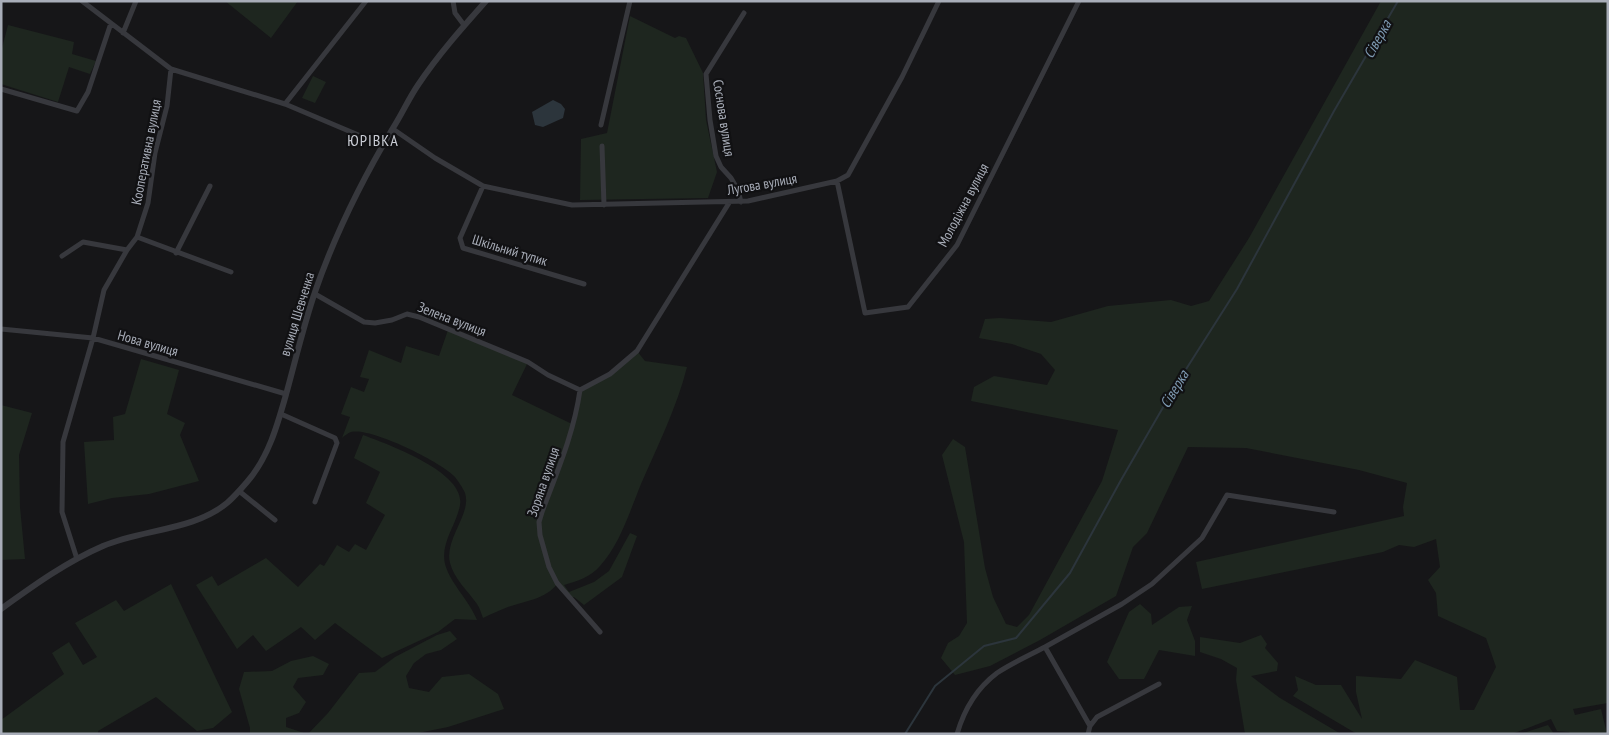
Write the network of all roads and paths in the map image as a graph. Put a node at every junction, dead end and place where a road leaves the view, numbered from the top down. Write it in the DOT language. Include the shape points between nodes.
graph roads {
  1 [pos="82,1"];
  2 [pos="136,1"];
  3 [pos="366,1"];
  4 [pos="453,1"];
  5 [pos="486,1"];
  6 [pos="630,1"];
  7 [pos="939,1"];
  8 [pos="1079,1"];
  9 [pos="744,13"];
  10 [pos="111,23"];
  11 [pos="464,25"];
  12 [pos="123,33"];
  13 [pos="171,69"];
  14 [pos="1,89"];
  15 [pos="285,104"];
  16 [pos="601,125"];
  17 [pos="392,129"];
  18 [pos="382,145"];
  19 [pos="602,146"];
  20 [pos="838,181"];
  21 [pos="210,186"];
  22 [pos="483,186"];
  23 [pos="741,202"];
  24 [pos="729,203"];
  25 [pos="604,205"];
  26 [pos="137,237"];
  27 [pos="127,250"];
  28 [pos="176,253"];
  29 [pos="62,256"];
  30 [pos="231,272"];
  31 [pos="584,284"];
  32 [pos="314,294"];
  33 [pos="1,329"];
  34 [pos="93,338"];
  35 [pos="580,390"];
  36 [pos="286,394"];
  37 [pos="281,414"];
  38 [pos="239,491"];
  39 [pos="315,502"];
  40 [pos="1334,512"];
  41 [pos="275,520"];
  42 [pos="77,559"];
  43 [pos="1,610"];
  44 [pos="600,632"];
  45 [pos="1045,647"];
  46 [pos="1159,684"];
  47 [pos="1090,726"];
  48 [pos="957,734"];
  49 [pos="1088,734"];
  1 -- 10 [label="street"];
  2 -- 12 [label="street"];
  3 -- 15 [label="street"];
  4 -- 11 [label="street" via="455,13"];
  5 -- 11 [label="street, вулиця Шевченка"];
  6 -- 16 [label="street"];
  7 -- 20 [label="street" via="848,175"];
  8 -- 20 [label="street, Молодіжна вулиця" via="957,245 908,306 865,313"];
  9 -- 23 [label="street, Соснова вулиця" via="706,74 716,156 738,190"];
  10 -- 12 [label="street"];
  10 -- 14 [label="street" via="88,92 77,111"];
  11 -- 17 [label="street, вулиця Шевченка" via="417,86"];
  12 -- 13 [label="street"];
  13 -- 15 [label="street"];
  13 -- 26 [label="street, Кооперативна вулиця" via="148,203"];
  15 -- 18 [label="street"];
  17 -- 18 [label="street, вулиця Шевченка"];
  17 -- 22 [label="street, Лугова вулиця"];
  18 -- 32 [label="street, вулиця Шевченка" via="335,240"];
  19 -- 25 [label="street"];
  20 -- 23 [label="street, Лугова вулиця"];
  21 -- 28 [label="street"];
  22 -- 25 [label="street, Лугова вулиця" via="572,205"];
  22 -- 31 [label="street, Шкільний тупик" via="460,238 463,248"];
  23 -- 24 [label="street, Лугова вулиця"];
  24 -- 25 [label="street, Лугова вулиця"];
  24 -- 35 [label="street" via="637,351 610,374"];
  26 -- 27 [label="street, Кооперативна вулиця"];
  26 -- 28 [label="street"];
  27 -- 29 [label="street" via="83,242"];
  27 -- 34 [label="street, Кооперативна вулиця" via="104,290"];
  28 -- 30 [label="street"];
  32 -- 35 [label="street, Зелена вулиця" via="364,322 375,324 407,314 419,317 528,362"];
  32 -- 36 [label="street, вулиця Шевченка"];
  33 -- 34 [label="street, Нова вулиця"];
  34 -- 36 [label="street, Нова вулиця"];
  34 -- 42 [label="street" via="62,442 62,512"];
  35 -- 44 [label="street, Зоряна вулиця" via="572,431 539,522 540,535 557,583"];
  36 -- 37 [label="street, вулиця Шевченка"];
  37 -- 38 [label="street, вулиця Шевченка" via="257,470"];
  37 -- 39 [label="street" via="335,438 338,443"];
  38 -- 41 [label="street"];
  38 -- 42 [label="street, вулиця Шевченка" via="227,503 198,519 119,539"];
  40 -- 45 [label="street" via="1227,495 1202,538 1152,584"];
  42 -- 43 [label="street, вулиця Шевченка"];
  45 -- 47 [label="street"];
  45 -- 48 [label="street" via="997,673 977,693 964,713"];
  46 -- 47 [label="street" via="1097,717"];
  47 -- 49 [label="street"];
}
